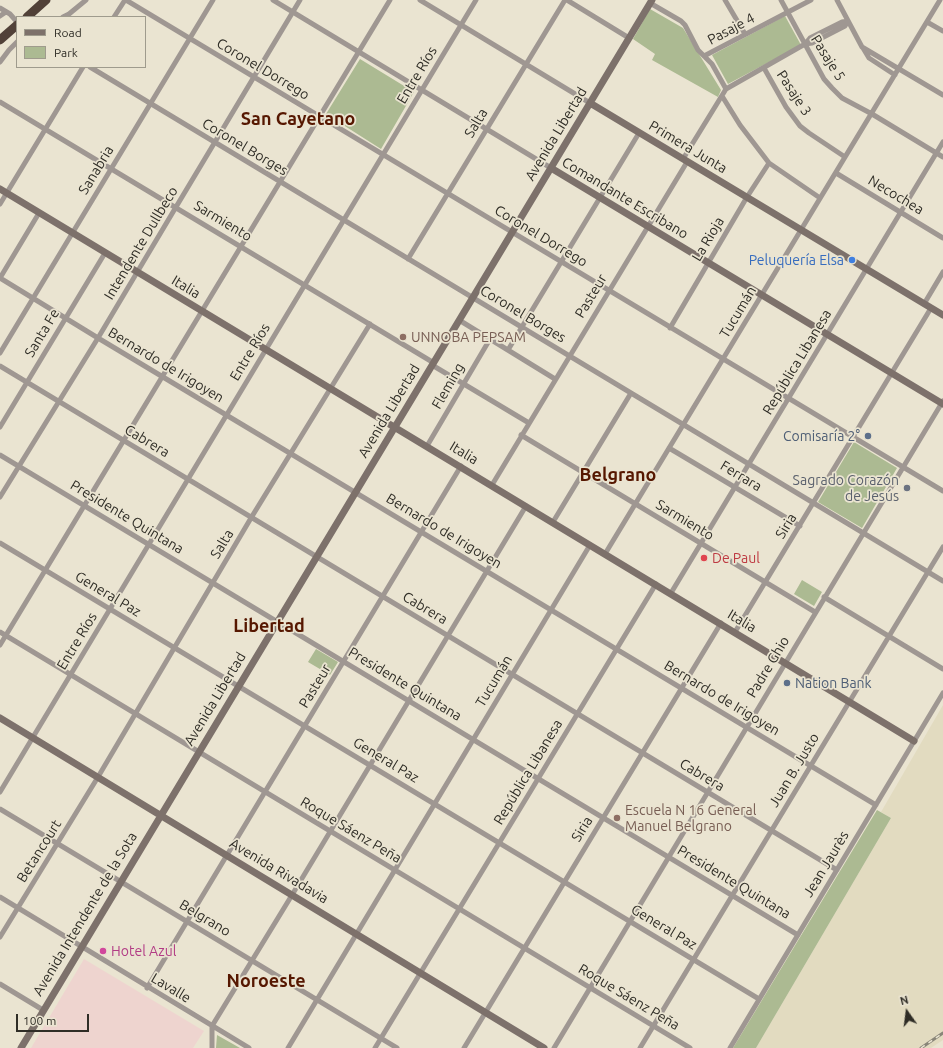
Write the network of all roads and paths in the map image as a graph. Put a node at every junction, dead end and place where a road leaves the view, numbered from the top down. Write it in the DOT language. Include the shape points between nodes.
graph roads {
  1 [pos="46,0"];
  2 [pos="86,0"];
  3 [pos="126,0"];
  4 [pos="213,0"];
  5 [pos="273,0"];
  6 [pos="300,0"];
  7 [pos="390,0"];
  8 [pos="420,0"];
  9 [pos="476,0"];
  10 [pos="566,0"];
  11 [pos="726,0"];
  12 [pos="781,0"];
  13 [pos="811,0"];
  14 [pos="837,0"];
  15 [pos="940,0"];
  16 [pos="651,1"];
  17 [pos="0,8"];
  18 [pos="6,12"];
  19 [pos="293,12"];
  20 [pos="788,12"];
  21 [pos="0,16"];
  22 [pos="28,16"];
  23 [pos="65,16"];
  24 [pos="115,16"];
  25 [pos="16,21"];
  26 [pos="848,21"];
  27 [pos="927,22"];
  28 [pos="461,25"];
  29 [pos="16,26"];
  30 [pos="943,31"];
  31 [pos="745,34"];
  32 [pos="190,38"];
  33 [pos="629,38"];
  34 [pos="0,40"];
  35 [pos="16,43"];
  36 [pos="805,44"];
  37 [pos="862,47"];
  38 [pos="358,52"];
  39 [pos="704,56"];
  40 [pos="0,62"];
  41 [pos="526,64"];
  42 [pos="82,68"];
  43 [pos="92,68"];
  44 [pos="764,68"];
  45 [pos="899,69"];
  46 [pos="895,75"];
  47 [pos="254,77"];
  48 [pos="726,89"];
  49 [pos="422,90"];
  50 [pos="943,95"];
  51 [pos="722,96"];
  52 [pos="0,102"];
  53 [pos="150,103"];
  54 [pos="590,103"];
  55 [pos="872,114"];
  56 [pos="319,116"];
  57 [pos="46,129"];
  58 [pos="487,130"];
  59 [pos="639,133"];
  60 [pos="215,142"];
  61 [pos="943,142"];
  62 [pos="936,153"];
  63 [pos="383,155"];
  64 [pos="845,157"];
  65 [pos="943,157"];
  66 [pos="685,160"];
  67 [pos="769,163"];
  68 [pos="111,168"];
  69 [pos="551,168"];
  70 [pos="836,173"];
  71 [pos="280,182"];
  72 [pos="3,191"];
  73 [pos="448,194"];
  74 [pos="747,197"];
  75 [pos="600,198"];
  76 [pos="820,198"];
  77 [pos="0,204"];
  78 [pos="176,206"];
  79 [pos="901,212"];
  80 [pos="39,213"];
  81 [pos="344,220"];
  82 [pos="648,226"];
  83 [pos="801,230"];
  84 [pos="512,232"];
  85 [pos="72,233"];
  86 [pos="943,238"];
  87 [pos="241,246"];
  88 [pos="105,253"];
  89 [pos="408,259"];
  90 [pos="561,262"];
  91 [pos="708,263"];
  92 [pos="866,269"];
  93 [pos="137,272"];
  94 [pos="943,272"];
  95 [pos="0,278"];
  96 [pos="305,285"];
  97 [pos="609,291"];
  98 [pos="762,295"];
  99 [pos="33,298"];
  100 [pos="473,298"];
  101 [pos="924,304"];
  102 [pos="931,308"];
  103 [pos="202,311"];
  104 [pos="943,315"];
  105 [pos="66,318"];
  106 [pos="459,320"];
  107 [pos="370,324"];
  108 [pos="521,327"];
  109 [pos="670,328"];
  110 [pos="827,334"];
  111 [pos="98,338"];
  112 [pos="490,339"];
  113 [pos="266,350"];
  114 [pos="508,350"];
  115 [pos="0,353"];
  116 [pos="569,356"];
  117 [pos="723,359"];
  118 [pos="433,364"];
  119 [pos="0,366"];
  120 [pos="891,373"];
  121 [pos="162,376"];
  122 [pos="555,379"];
  123 [pos="27,382"];
  124 [pos="463,384"];
  125 [pos="331,388"];
  126 [pos="631,392"];
  127 [pos="788,399"];
  128 [pos="59,402"];
  129 [pos="943,403"];
  130 [pos="227,415"];
  131 [pos="529,423"];
  132 [pos="684,424"];
  133 [pos="0,427"];
  134 [pos="395,427"];
  135 [pos="522,436"];
  136 [pos="853,437"];
  137 [pos="124,441"];
  138 [pos="427,446"];
  139 [pos="669,448"];
  140 [pos="291,453"];
  141 [pos="0,455"];
  142 [pos="749,464"];
  143 [pos="18,466"];
  144 [pos="461,466"];
  145 [pos="903,467"];
  146 [pos="582,472"];
  147 [pos="188,480"];
  148 [pos="492,485"];
  149 [pos="735,487"];
  150 [pos="943,491"];
  151 [pos="356,492"];
  152 [pos="0,497"];
  153 [pos="813,503"];
  154 [pos="635,504"];
  155 [pos="84,506"];
  156 [pos="526,506"];
  157 [pos="251,518"];
  158 [pos="553,522"];
  159 [pos="800,526"];
  160 [pos="422,532"];
  161 [pos="863,533"];
  162 [pos="0,543"];
  163 [pos="149,544"];
  164 [pos="701,544"];
  165 [pos="590,545"];
  166 [pos="943,546"];
  167 [pos="605,554"];
  168 [pos="317,556"];
  169 [pos="45,570"];
  170 [pos="487,571"];
  171 [pos="928,572"];
  172 [pos="943,581"];
  173 [pos="765,582"];
  174 [pos="213,583"];
  175 [pos="656,584"];
  176 [pos="671,593"];
  177 [pos="383,596"];
  178 [pos="824,597"];
  179 [pos="110,609"];
  180 [pos="551,610"];
  181 [pos="815,612"];
  182 [pos="277,621"];
  183 [pos="720,623"];
  184 [pos="0,632"];
  185 [pos="736,632"];
  186 [pos="6,635"];
  187 [pos="448,636"];
  188 [pos="888,636"];
  189 [pos="0,645"];
  190 [pos="175,648"];
  191 [pos="617,649"];
  192 [pos="344,661"];
  193 [pos="785,662"];
  194 [pos="943,669"];
  195 [pos="512,674"];
  196 [pos="71,675"];
  197 [pos="238,686"];
  198 [pos="682,688"];
  199 [pos="943,693"];
  200 [pos="409,700"];
  201 [pos="849,701"];
  202 [pos="136,714"];
  203 [pos="577,714"];
  204 [pos="0,718"];
  205 [pos="305,726"];
  206 [pos="746,727"];
  207 [pos="33,738"];
  208 [pos="473,739"];
  209 [pos="914,741"];
  210 [pos="198,751"];
  211 [pos="642,753"];
  212 [pos="370,765"];
  213 [pos="810,766"];
  214 [pos="98,777"];
  215 [pos="538,778"];
  216 [pos="0,792"];
  217 [pos="266,792"];
  218 [pos="707,792"];
  219 [pos="434,804"];
  220 [pos="876,805"];
  221 [pos="0,809"];
  222 [pos="160,815"];
  223 [pos="603,818"];
  224 [pos="331,831"];
  225 [pos="771,831"];
  226 [pos="499,842"];
  227 [pos="58,844"];
  228 [pos="228,855"];
  229 [pos="668,857"];
  230 [pos="394,870"];
  231 [pos="837,870"];
  232 [pos="120,881"];
  233 [pos="565,882"];
  234 [pos="292,895"];
  235 [pos="732,895"];
  236 [pos="0,897"];
  237 [pos="18,908"];
  238 [pos="459,908"];
  239 [pos="630,921"];
  240 [pos="187,922"];
  241 [pos="356,933"];
  242 [pos="798,935"];
  243 [pos="0,937"];
  244 [pos="81,947"];
  245 [pos="525,948"];
  246 [pos="694,959"];
  247 [pos="252,961"];
  248 [pos="421,972"];
  249 [pos="0,984"];
  250 [pos="590,987"];
  251 [pos="148,988"];
  252 [pos="759,999"];
  253 [pos="317,1000"];
  254 [pos="43,1010"];
  255 [pos="486,1012"];
  256 [pos="212,1026"];
  257 [pos="654,1026"];
  258 [pos="381,1038"];
  259 [pos="20,1048"];
  260 [pos="212,1048"];
  261 [pos="249,1048"];
  262 [pos="288,1048"];
  263 [pos="375,1048"];
  264 [pos="397,1048"];
  265 [pos="464,1048"];
  266 [pos="544,1048"];
  267 [pos="554,1048"];
  268 [pos="640,1048"];
  269 [pos="690,1048"];
  270 [pos="730,1048"];
  1 -- 22 [label="highway"];
  2 -- 23 [label="street"];
  3 -- 24 [label="street"];
  3 -- 32 [label="street, Coronel Dorrego"];
  4 -- 32 [label="street, Sanabria"];
  5 -- 19 [label="street, Comandante Escribano"];
  6 -- 19 [label="street, Intendente Dullbeco"];
  7 -- 38 [label="street"];
  8 -- 28 [label="street, Primera Junta"];
  9 -- 28 [label="street, Entre Ríos"];
  10 -- 33 [label="street"];
  10 -- 41 [label="street, Salta"];
  11 -- 31 [label="street"];
  12 -- 20 [label="street, Pasaje 5"];
  13 -- 20 [label="street, Pasaje 4"];
  14 -- 26 [label="street"];
  15 -- 27 [label="street, Tucumán"];
  16 -- 33 [label="main road, Avenida Libertad"];
  16 -- 39 [label="street" via="686,25 698,50"];
  17 -- 18 [label="street"];
  18 -- 21 [label="street"];
  18 -- 25 [label="street"];
  19 -- 38 [label="street, Comandante Escribano"];
  19 -- 47 [label="street, Intendente Dullbeco"];
  20 -- 31 [label="street, Pasaje 4"];
  20 -- 36 [label="street, Pasaje 5"];
  26 -- 36 [label="street" via="810,38"];
  26 -- 37 [label="street"];
  27 -- 30 [label="street"];
  27 -- 45 [label="street, Tucumán"];
  28 -- 41 [label="street, Primera Junta"];
  28 -- 49 [label="street, Entre Ríos"];
  29 -- 34 [label="highway"];
  31 -- 39 [label="street, Pasaje 4"];
  32 -- 47 [label="street, Coronel Dorrego"];
  32 -- 53 [label="street, Sanabria"];
  33 -- 54 [label="main road, Avenida Libertad"];
  35 -- 40 [label="street"];
  36 -- 44 [label="street"];
  36 -- 55 [label="street, Pasaje 5" via="824,79 832,88 842,98"];
  37 -- 45 [label="street"];
  37 -- 46 [label="street" via="869,58"];
  38 -- 49 [label="street, Comandante Escribano"];
  38 -- 56 [label="street"];
  39 -- 48 [label="street" via="712,64"];
  41 -- 54 [label="street, Primera Junta"];
  41 -- 58 [label="street, Salta"];
  42 -- 57 [label="street"];
  43 -- 53 [label="street, Coronel Borges"];
  44 -- 48 [label="street"];
  44 -- 64 [label="street, Pasaje 3" via="800,126"];
  45 -- 46 [label="street, Tucumán"];
  45 -- 50 [label="street"];
  46 -- 55 [label="street, Tucumán"];
  47 -- 56 [label="street, Coronel Dorrego"];
  47 -- 60 [label="street, Intendente Dullbeco"];
  48 -- 51 [label="street, Pasteur"];
  49 -- 58 [label="street, Comandante Escribano"];
  49 -- 63 [label="street, Entre Ríos"];
  51 -- 66 [label="street, Pasteur"];
  51 -- 67 [label="street"];
  52 -- 57 [label="street, Sarmiento"];
  53 -- 60 [label="street, Coronel Borges"];
  53 -- 68 [label="street, Sanabria"];
  54 -- 59 [label="main road, Primera Junta"];
  54 -- 69 [label="main road, Avenida Libertad"];
  55 -- 62 [label="street, Pasaje 5"];
  55 -- 64 [label="street, Tucumán"];
  56 -- 63 [label="street, Coronel Dorrego"];
  56 -- 71 [label="street"];
  57 -- 68 [label="street, Sarmiento"];
  57 -- 72 [label="street"];
  58 -- 69 [label="street, Comandante Escribano"];
  58 -- 73 [label="street, Salta"];
  59 -- 66 [label="main road, Primera Junta"];
  59 -- 75 [label="street"];
  60 -- 71 [label="street, Coronel Borges"];
  60 -- 78 [label="street, Intendente Dullbeco"];
  61 -- 62 [label="street, República Libanesa"];
  62 -- 65 [label="street, Pasaje 5"];
  62 -- 79 [label="street, República Libanesa"];
  63 -- 73 [label="street, Coronel Dorrego"];
  63 -- 81 [label="street, Entre Ríos"];
  64 -- 70 [label="street, Tucumán"];
  66 -- 74 [label="main road, Primera Junta"];
  66 -- 82 [label="street, Pasteur"];
  67 -- 74 [label="street, La Rioja"];
  67 -- 76 [label="street"];
  68 -- 78 [label="street, Sarmiento"];
  68 -- 85 [label="street, Sanabria"];
  69 -- 75 [label="main road, Comandante Escribano"];
  69 -- 84 [label="main road, Avenida Libertad"];
  70 -- 76 [label="street, Tucumán"];
  70 -- 79 [label="street, Necochea"];
  71 -- 81 [label="street, Coronel Borges"];
  71 -- 87 [label="street"];
  72 -- 77 [label="street"];
  72 -- 80 [label="main road, Italia"];
  73 -- 84 [label="street, Coronel Dorrego"];
  73 -- 89 [label="street, Salta"];
  74 -- 83 [label="main road, Primera Junta"];
  74 -- 91 [label="street, La Rioja"];
  75 -- 82 [label="main road, Comandante Escribano"];
  75 -- 90 [label="street"];
  76 -- 83 [label="street, Tucumán"];
  78 -- 87 [label="street, Sarmiento"];
  78 -- 93 [label="street, Intendente Dullbeco"];
  79 -- 86 [label="street, Necochea"];
  79 -- 92 [label="street, República Libanesa"];
  80 -- 85 [label="main road, Italia"];
  80 -- 95 [label="street"];
  81 -- 89 [label="street, Coronel Borges"];
  81 -- 96 [label="street, Entre Ríos"];
  82 -- 91 [label="main road, Comandante Escribano"];
  82 -- 97 [label="street, Pasteur"];
  83 -- 92 [label="main road, Primera Junta"];
  83 -- 98 [label="street, Tucumán"];
  84 -- 90 [label="street, Coronel Dorrego"];
  84 -- 100 [label="main road, Avenida Libertad"];
  85 -- 88 [label="main road, Italia"];
  85 -- 99 [label="street, Sanabria"];
  87 -- 96 [label="street, Sarmiento"];
  87 -- 103 [label="street"];
  88 -- 93 [label="main road, Italia"];
  88 -- 105 [label="street, Santa Fe"];
  89 -- 100 [label="street, Coronel Borges"];
  90 -- 97 [label="street, Coronel Dorrego"];
  90 -- 108 [label="street"];
  91 -- 98 [label="main road, Comandante Escribano"];
  91 -- 109 [label="street, La Rioja"];
  92 -- 101 [label="main road, Primera Junta"];
  92 -- 110 [label="street, República Libanesa"];
  93 -- 103 [label="main road, Italia"];
  93 -- 111 [label="street, Intendente Dullbeco"];
  94 -- 101 [label="street"];
  95 -- 99 [label="street, Bernardo de Irigoyen"];
  96 -- 107 [label="street, Sarmiento"];
  96 -- 113 [label="street, Entre Ríos"];
  97 -- 109 [label="street, Coronel Dorrego"];
  97 -- 116 [label="street, Pasteur"];
  98 -- 110 [label="main road, Comandante Escribano"];
  98 -- 117 [label="street, Tucumán"];
  99 -- 105 [label="street, Bernardo de Irigoyen"];
  99 -- 115 [label="street, Sanabria"];
  100 -- 106 [label="main road, Avenida Libertad"];
  100 -- 108 [label="street, Coronel Borges"];
  101 -- 102 [label="main road, Primera Junta"];
  102 -- 104 [label="main road, Primera Junta"];
  102 -- 120 [label="street, Siria"];
  103 -- 113 [label="main road, Italia"];
  103 -- 121 [label="street"];
  105 -- 111 [label="street, Bernardo de Irigoyen"];
  105 -- 123 [label="street, Santa Fe"];
  106 -- 112 [label="street"];
  106 -- 118 [label="main road, Avenida Libertad"];
  107 -- 118 [label="street, Sarmiento"];
  107 -- 125 [label="street, Salta"];
  108 -- 114 [label="street"];
  108 -- 116 [label="street, Coronel Borges"];
  109 -- 117 [label="street, Coronel Dorrego"];
  110 -- 120 [label="main road, Comandante Escribano"];
  110 -- 127 [label="street, República Libanesa"];
  111 -- 121 [label="street, Bernardo de Irigoyen"];
  111 -- 128 [label="street, Intendente Dullbeco"];
  112 -- 114 [label="street"];
  112 -- 124 [label="street, Fleming"];
  113 -- 125 [label="main road, Italia"];
  113 -- 130 [label="street, Entre Ríos"];
  114 -- 122 [label="street"];
  116 -- 122 [label="street, Pasteur"];
  116 -- 126 [label="street, Coronel Borges"];
  117 -- 127 [label="street, Coronel Dorrego"];
  117 -- 132 [label="street, Tucumán"];
  118 -- 124 [label="street, Sarmiento"];
  118 -- 134 [label="main road, Avenida Libertad"];
  119 -- 123 [label="street, Cabrera"];
  120 -- 129 [label="main road, Comandante Escribano"];
  120 -- 136 [label="street, Siria"];
  121 -- 130 [label="street, Bernardo de Irigoyen"];
  121 -- 137 [label="street"];
  122 -- 131 [label="street, Pasteur"];
  123 -- 128 [label="street, Cabrera"];
  123 -- 133 [label="street, Santa Fe"];
  124 -- 131 [label="street, Sarmiento"];
  124 -- 138 [label="street, Fleming"];
  125 -- 134 [label="main road, Italia"];
  125 -- 140 [label="street, Salta"];
  126 -- 132 [label="street, Coronel Borges"];
  126 -- 146 [label="street"];
  127 -- 136 [label="street, Coronel Dorrego"];
  127 -- 142 [label="street, República Libanesa"];
  128 -- 137 [label="street, Cabrera"];
  128 -- 143 [label="street, Intendente Dullbeco"];
  129 -- 145 [label="street, Padre Ghio"];
  130 -- 140 [label="street, Bernardo de Irigoyen"];
  130 -- 147 [label="street, Entre Ríos"];
  131 -- 135 [label="street, Pasteur"];
  132 -- 139 [label="street, Tucumán"];
  132 -- 142 [label="street, Coronel Borges"];
  134 -- 138 [label="main road, Italia"];
  134 -- 151 [label="main road, Avenida Libertad"];
  135 -- 146 [label="street, Sarmiento"];
  135 -- 148 [label="street, Pasteur"];
  136 -- 145 [label="street, Coronel Dorrego"];
  136 -- 153 [label="street, Siria"];
  137 -- 147 [label="street, Cabrera"];
  137 -- 155 [label="street"];
  138 -- 144 [label="main road, Italia"];
  139 -- 149 [label="street, Ferrara"];
  139 -- 154 [label="street, Tucumán"];
  140 -- 151 [label="street, Bernardo de Irigoyen"];
  140 -- 157 [label="street, Salta"];
  141 -- 143 [label="street, Presidente Quintana"];
  142 -- 149 [label="street, República Libanesa"];
  142 -- 153 [label="street, Coronel Borges"];
  143 -- 152 [label="street, Intendente Dullbeco"];
  143 -- 155 [label="street, Presidente Quintana"];
  144 -- 148 [label="main road, Italia"];
  144 -- 160 [label="street, Pasteur"];
  145 -- 150 [label="street, Coronel Dorrego"];
  145 -- 161 [label="street, Padre Ghio"];
  146 -- 154 [label="street, Sarmiento"];
  146 -- 158 [label="street"];
  147 -- 157 [label="street, Cabrera"];
  147 -- 163 [label="street, Entre Ríos"];
  148 -- 156 [label="main road, Italia"];
  149 -- 159 [label="street, Ferrara"];
  149 -- 164 [label="street, República Libanesa"];
  151 -- 160 [label="street, Bernardo de Irigoyen"];
  151 -- 168 [label="main road, Avenida Libertad"];
  153 -- 159 [label="street, Siria"];
  153 -- 161 [label="street, Coronel Borges"];
  154 -- 164 [label="street, Sarmiento"];
  154 -- 167 [label="street, Tucumán"];
  155 -- 163 [label="street, Presidente Quintana"];
  155 -- 169 [label="street"];
  156 -- 158 [label="main road, Italia"];
  156 -- 170 [label="street"];
  157 -- 168 [label="street, Cabrera"];
  157 -- 174 [label="street, Salta"];
  158 -- 165 [label="main road, Italia"];
  159 -- 173 [label="street, Siria"];
  160 -- 170 [label="street, Bernardo de Irigoyen"];
  160 -- 177 [label="street, Pasteur"];
  161 -- 171 [label="street, Coronel Borges"];
  161 -- 178 [label="street, Padre Ghio"];
  162 -- 169 [label="street, General Paz"];
  163 -- 174 [label="street, Presidente Quintana"];
  163 -- 179 [label="street, Entre Ríos"];
  164 -- 173 [label="street, Sarmiento"];
  164 -- 176 [label="street, República Libanesa"];
  165 -- 167 [label="main road, Italia"];
  165 -- 180 [label="street, Tucumán"];
  166 -- 171 [label="street, Juan B. Justo"];
  167 -- 175 [label="main road, Italia"];
  168 -- 177 [label="street, Cabrera"];
  168 -- 182 [label="main road, Avenida Libertad"];
  169 -- 179 [label="street, General Paz"];
  169 -- 186 [label="street"];
  170 -- 180 [label="street, Bernardo de Irigoyen"];
  170 -- 187 [label="street"];
  171 -- 172 [label="street, Coronel Borges"];
  171 -- 188 [label="street, Juan B. Justo"];
  173 -- 181 [label="street, Sarmiento"];
  173 -- 185 [label="street, Siria"];
  174 -- 182 [label="street, Presidente Quintana"];
  174 -- 190 [label="street, Salta"];
  175 -- 176 [label="main road, Italia"];
  175 -- 191 [label="street, República Libanesa"];
  176 -- 183 [label="main road, Italia"];
  177 -- 187 [label="street, Cabrera"];
  177 -- 192 [label="street, Pasteur"];
  178 -- 181 [label="street, Padre Ghio"];
  178 -- 188 [label="street"];
  179 -- 190 [label="street, General Paz"];
  179 -- 196 [label="street, Entre Ríos"];
  180 -- 191 [label="street, Bernardo de Irigoyen"];
  180 -- 195 [label="street, Tucumán"];
  181 -- 193 [label="street, Padre Ghio"];
  182 -- 192 [label="street, Presidente Quintana"];
  182 -- 197 [label="main road, Avenida Libertad"];
  183 -- 185 [label="main road, Italia"];
  183 -- 198 [label="street, Siria"];
  184 -- 186 [label="street, Roque Sáenz Peña"];
  185 -- 193 [label="main road, Italia"];
  186 -- 189 [label="street"];
  186 -- 196 [label="street, Roque Sáenz Peña"];
  187 -- 195 [label="street, Cabrera"];
  187 -- 200 [label="street"];
  188 -- 194 [label="street"];
  188 -- 201 [label="street, Juan B. Justo"];
  190 -- 197 [label="street, General Paz"];
  190 -- 202 [label="street, Salta"];
  191 -- 198 [label="street, Bernardo de Irigoyen"];
  191 -- 203 [label="street, República Libanesa"];
  192 -- 200 [label="street, Presidente Quintana"];
  192 -- 205 [label="street, Pasteur"];
  193 -- 201 [label="main road, Italia"];
  193 -- 206 [label="street, Padre Ghio"];
  195 -- 203 [label="street, Cabrera"];
  195 -- 208 [label="street, Tucumán"];
  196 -- 202 [label="street, Roque Sáenz Peña"];
  196 -- 207 [label="street, Entre Ríos"];
  197 -- 205 [label="street, General Paz"];
  197 -- 210 [label="main road, Avenida Libertad"];
  198 -- 206 [label="street, Bernardo de Irigoyen"];
  198 -- 211 [label="street, Siria"];
  199 -- 209 [label="street, Jean Jaurès"];
  200 -- 208 [label="street, Presidente Quintana"];
  200 -- 212 [label="street"];
  201 -- 209 [label="main road, Italia"];
  201 -- 213 [label="street, Juan B. Justo"];
  202 -- 210 [label="street, Roque Sáenz Peña"];
  202 -- 214 [label="street, Salta"];
  203 -- 211 [label="street, Cabrera"];
  203 -- 215 [label="street, República Libanesa"];
  204 -- 207 [label="main road, Avenida Rivadavia"];
  205 -- 212 [label="street, General Paz"];
  205 -- 217 [label="street, Pasteur"];
  206 -- 213 [label="street, Bernardo de Irigoyen"];
  206 -- 218 [label="street, Padre Ghio"];
  207 -- 214 [label="main road, Avenida Rivadavia"];
  207 -- 216 [label="street, Entre Ríos"];
  208 -- 215 [label="street, Presidente Quintana"];
  208 -- 219 [label="street, Tucumán"];
  209 -- 220 [label="street, Jean Jaurès"];
  210 -- 217 [label="street, Roque Sáenz Peña"];
  210 -- 222 [label="main road, Avenida Libertad"];
  211 -- 218 [label="street, Cabrera"];
  211 -- 223 [label="street, Siria"];
  212 -- 219 [label="street, General Paz"];
  212 -- 224 [label="street"];
  213 -- 220 [label="street, Bernardo de Irigoyen"];
  213 -- 225 [label="street, Juan B. Justo"];
  214 -- 222 [label="main road, Avenida Rivadavia"];
  214 -- 227 [label="street, Betancourt"];
  215 -- 223 [label="street, Presidente Quintana"];
  215 -- 226 [label="street, República Libanesa"];
  217 -- 224 [label="street, Roque Sáenz Peña"];
  217 -- 228 [label="street, Pasteur"];
  218 -- 225 [label="street, Cabrera"];
  218 -- 229 [label="street, Padre Ghio"];
  219 -- 226 [label="street, General Paz"];
  219 -- 230 [label="street, Tucumán"];
  220 -- 231 [label="street, Jean Jaurès"];
  221 -- 227 [label="street, Belgrano"];
  222 -- 228 [label="main road, Avenida Rivadavia"];
  222 -- 232 [label="main road, Avenida Intendente de la Sota"];
  223 -- 229 [label="street, Presidente Quintana"];
  223 -- 233 [label="street, Siria"];
  224 -- 230 [label="street, Roque Sáenz Peña"];
  224 -- 234 [label="street"];
  225 -- 231 [label="street, Cabrera"];
  225 -- 235 [label="street, Juan B. Justo"];
  226 -- 233 [label="street, General Paz"];
  226 -- 238 [label="street, República Libanesa"];
  227 -- 232 [label="street, Belgrano"];
  227 -- 237 [label="street, Betancourt"];
  228 -- 234 [label="main road, Avenida Rivadavia"];
  228 -- 240 [label="street, Pasteur"];
  229 -- 235 [label="street, Presidente Quintana"];
  229 -- 239 [label="street, Padre Ghio"];
  230 -- 238 [label="street, Roque Sáenz Peña"];
  230 -- 241 [label="street, Tucumán"];
  231 -- 242 [label="street, Jean Jaurès"];
  232 -- 240 [label="street, Belgrano"];
  232 -- 244 [label="main road, Avenida Intendente de la Sota"];
  233 -- 239 [label="street, General Paz"];
  233 -- 245 [label="street, Siria"];
  234 -- 241 [label="main road, Avenida Rivadavia"];
  234 -- 247 [label="street"];
  235 -- 242 [label="street, Presidente Quintana"];
  235 -- 246 [label="street, Juan B. Justo"];
  236 -- 237 [label="street, Lavalle"];
  237 -- 243 [label="street, Betancourt"];
  237 -- 244 [label="street, Lavalle"];
  238 -- 245 [label="street, Roque Sáenz Peña"];
  238 -- 248 [label="street, República Libanesa"];
  239 -- 246 [label="street, General Paz"];
  239 -- 250 [label="street, Padre Ghio"];
  240 -- 247 [label="street, Belgrano"];
  240 -- 251 [label="street, Pasteur"];
  241 -- 248 [label="main road, Avenida Rivadavia"];
  241 -- 253 [label="street, Tucumán"];
  242 -- 252 [label="street, Jean Jaurès"];
  244 -- 251 [label="street, Lavalle"];
  244 -- 254 [label="main road, Avenida Intendente de la Sota"];
  245 -- 250 [label="street, Roque Sáenz Peña"];
  245 -- 255 [label="street, Siria"];
  246 -- 252 [label="street, General Paz"];
  246 -- 257 [label="street, Juan B. Justo"];
  247 -- 253 [label="street, Belgrano"];
  247 -- 256 [label="street"];
  248 -- 255 [label="main road, Avenida Rivadavia"];
  248 -- 258 [label="street, República Libanesa"];
  249 -- 254 [label="street"];
  250 -- 257 [label="street, Roque Sáenz Peña"];
  250 -- 267 [label="street, Padre Ghio"];
  251 -- 256 [label="street, Lavalle"];
  252 -- 270 [label="street, Jean Jaurès"];
  253 -- 258 [label="street, Belgrano"];
  253 -- 262 [label="street, Tucumán"];
  254 -- 259 [label="main road, Avenida Intendente de la Sota"];
  255 -- 265 [label="street, Siria"];
  255 -- 266 [label="main road, Avenida Rivadavia"];
  256 -- 260 [label="street"];
  256 -- 261 [label="street, Lavalle"];
  257 -- 268 [label="street, Juan B. Justo"];
  257 -- 269 [label="street, Roque Sáenz Peña"];
  258 -- 263 [label="street, República Libanesa"];
  258 -- 264 [label="street, Belgrano"];
}
